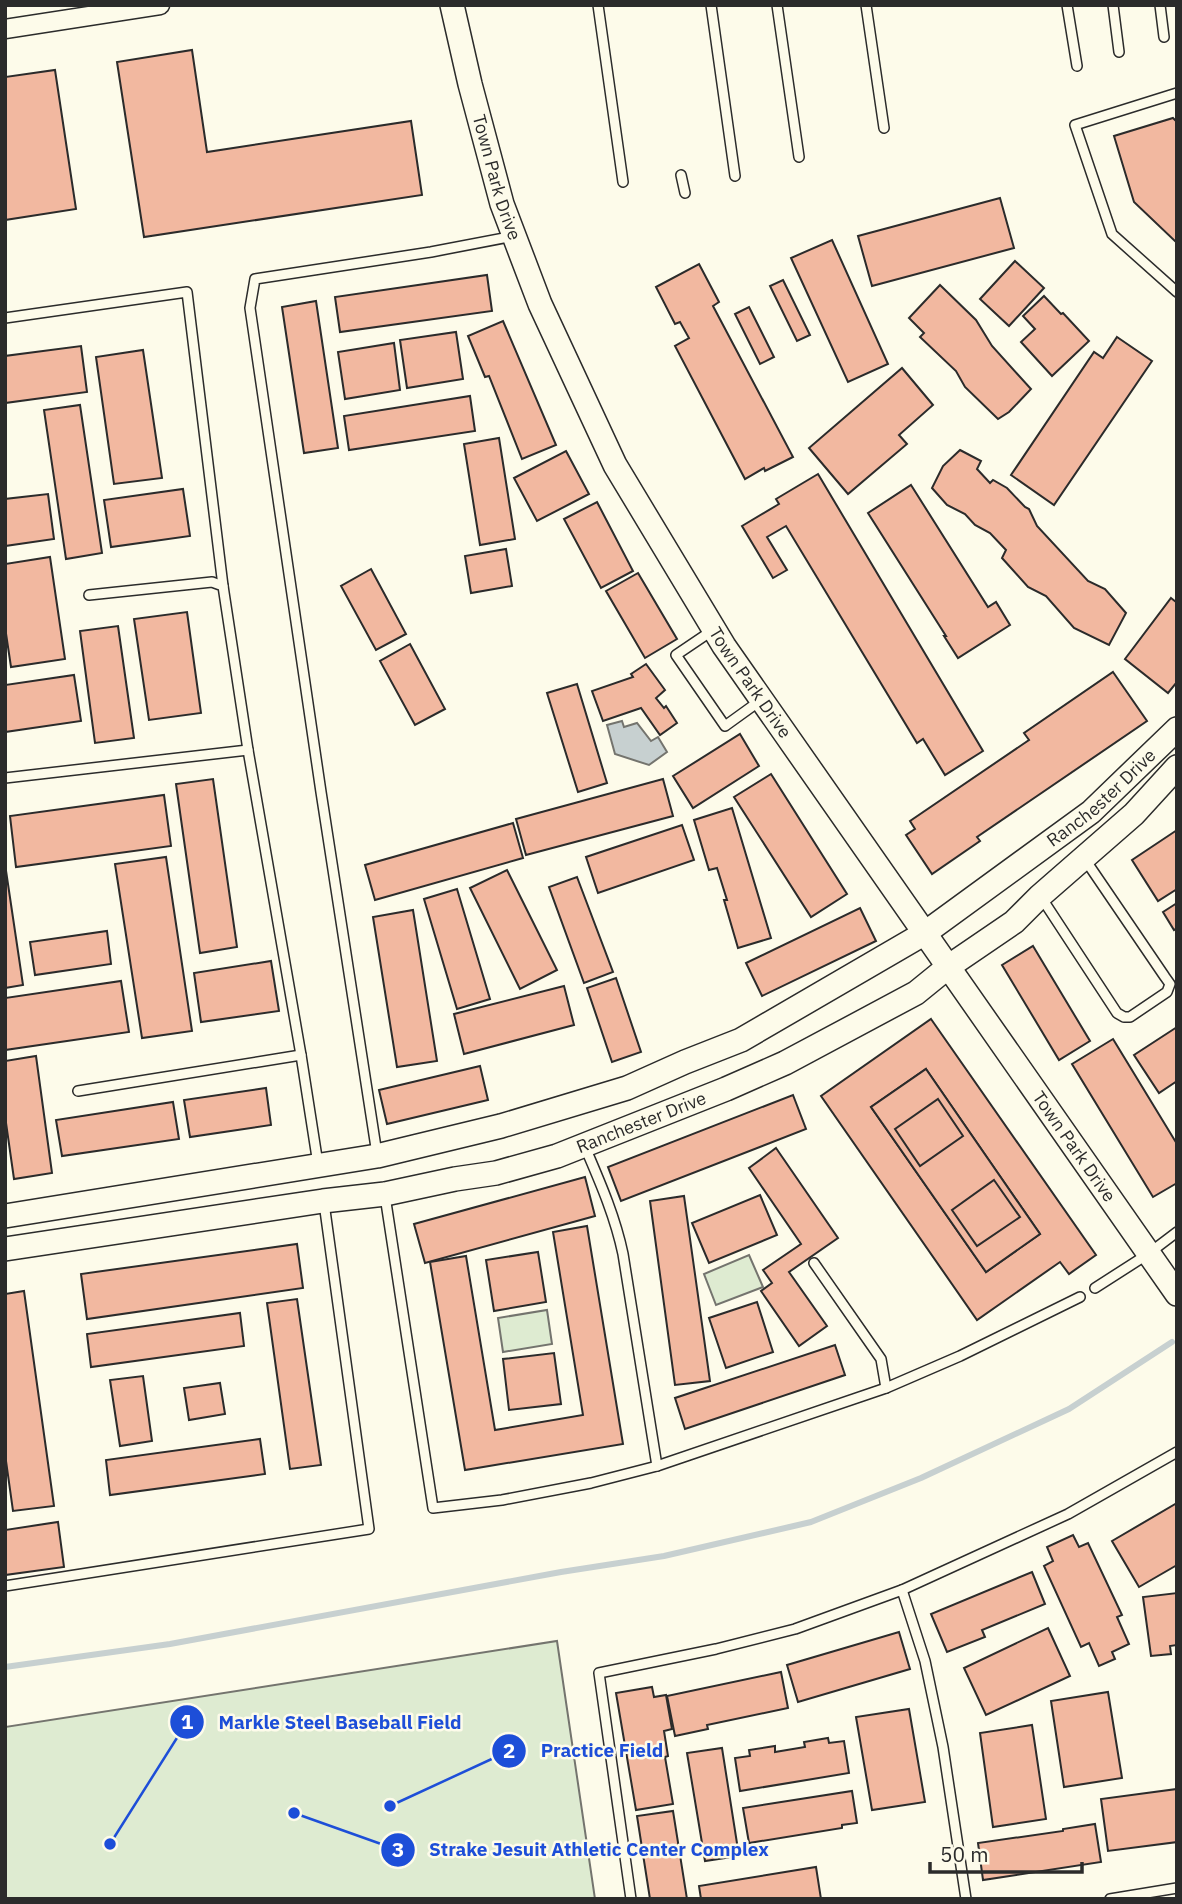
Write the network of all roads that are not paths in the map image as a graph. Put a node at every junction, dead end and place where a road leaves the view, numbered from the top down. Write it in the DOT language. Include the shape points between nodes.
graph roads {
  1 [pos="160,5"];
  2 [pos="452,5"];
  3 [pos="598,5"];
  4 [pos="711,5"];
  5 [pos="777,5"];
  6 [pos="866,5"];
  7 [pos="1068,5"];
  8 [pos="1113,5"];
  9 [pos="1160,5"];
  10 [pos="5,29"];
  11 [pos="1164,37"];
  12 [pos="1119,52"];
  13 [pos="1077,66"];
  14 [pos="1177,93"];
  15 [pos="884,128"];
  16 [pos="799,157"];
  17 [pos="681,175"];
  18 [pos="735,176"];
  19 [pos="623,182"];
  20 [pos="685,193"];
  21 [pos="515,236"];
  22 [pos="1177,292"];
  23 [pos="5,318"];
  24 [pos="223,586"];
  25 [pos="89,595"];
  26 [pos="714,629"];
  27 [pos="762,700"];
  28 [pos="248,750"];
  29 [pos="1175,754"];
  30 [pos="5,778"];
  31 [pos="1084,858"];
  32 [pos="1040,896"];
  33 [pos="925,933"];
  34 [pos="948,967"];
  35 [pos="301,1055"];
  36 [pos="627,1088"];
  37 [pos="78,1091"];
  38 [pos="642,1121"];
  39 [pos="584,1145"];
  40 [pos="377,1156"];
  41 [pos="318,1164"];
  42 [pos="385,1194"];
  43 [pos="323,1201"];
  44 [pos="45,1210"];
  45 [pos="5,1216"];
  46 [pos="1177,1232"];
  47 [pos="50,1242"];
  48 [pos="5,1249"];
  49 [pos="1148,1254"];
  50 [pos="814,1263"];
  51 [pos="1096,1288"];
  52 [pos="1177,1294"];
  53 [pos="1080,1297"];
  54 [pos="886,1388"];
  55 [pos="1177,1452"];
  56 [pos="657,1466"];
  57 [pos="5,1586"];
  58 [pos="902,1590"];
  59 [pos="1177,1888"];
  60 [pos="631,1899"];
  61 [pos="966,1899"];
  62 [pos="1110,1899"];
  1 -- 10 [label="street"];
  2 -- 21 [label="street, Town Park Drive" via="499,194"];
  3 -- 19 [label="lane"];
  4 -- 18 [label="lane"];
  5 -- 16 [label="lane"];
  6 -- 15 [label="lane"];
  7 -- 13 [label="lane"];
  8 -- 12 [label="lane"];
  9 -- 11 [label="lane"];
  14 -- 22 [label="lane" via="1075,125 1112,234"];
  17 -- 20 [label="lane"];
  21 -- 26 [label="street, Town Park Drive" via="540,304 615,466"];
  21 -- 40 [label="lane" via="255,279 250,308"];
  23 -- 24 [label="lane" via="187,292"];
  24 -- 25 [label="lane" via="212,582"];
  24 -- 28 [label="lane"];
  26 -- 27 [label="street, Town Park Drive"];
  26 -- 27 [label="lane" via="676,655 725,726"];
  27 -- 33 [label="street, Town Park Drive"];
  28 -- 30 [label="lane"];
  28 -- 35 [label="lane"];
  29 -- 31 [label="street, Ranchester Drive" via="1134,814"];
  29 -- 33 [label="street, Ranchester Drive"];
  31 -- 32 [label="street, Ranchester Drive"];
  31 -- 32 [label="lane" via="1170,984 1167,992 1130,1017 1117,1013"];
  32 -- 34 [label="street, Ranchester Drive" via="1014,922"];
  33 -- 34 [label="street, Town Park Drive"];
  33 -- 36 [label="street, Ranchester Drive" via="741,1040"];
  34 -- 38 [label="street, Ranchester Drive" via="916,993 785,1063"];
  34 -- 49 [label="street, Town Park Drive"];
  35 -- 37 [label="lane"];
  35 -- 41 [label="lane"];
  36 -- 38 [label="street"];
  36 -- 40 [label="street, Ranchester Drive" via="501,1126"];
  38 -- 39 [label="street, Ranchester Drive"];
  39 -- 42 [label="street, Ranchester Drive" via="496,1173"];
  39 -- 56 [label="lane" via="608,1201 623,1254"];
  40 -- 41 [label="street, Ranchester Drive"];
  41 -- 43 [label="street"];
  41 -- 44 [label="street, Ranchester Drive"];
  42 -- 43 [label="street, Ranchester Drive"];
  42 -- 56 [label="lane" via="433,1508 502,1500"];
  43 -- 47 [label="street, Ranchester Drive"];
  43 -- 57 [label="lane" via="369,1529"];
  44 -- 45 [label="street, Ranchester Drive"];
  44 -- 47 [label="street"];
  46 -- 49 [label="lane"];
  47 -- 48 [label="street, Ranchester Drive"];
  49 -- 51 [label="lane"];
  49 -- 52 [label="street, Town Park Drive"];
  50 -- 54 [label="lane" via="881,1359"];
  53 -- 54 [label="lane"];
  54 -- 56 [label="lane"];
  55 -- 58 [label="lane" via="1068,1514"];
  58 -- 60 [label="lane" via="795,1629 598,1673"];
  58 -- 61 [label="lane" via="925,1661"];
  59 -- 62 [label="lane"];
}
